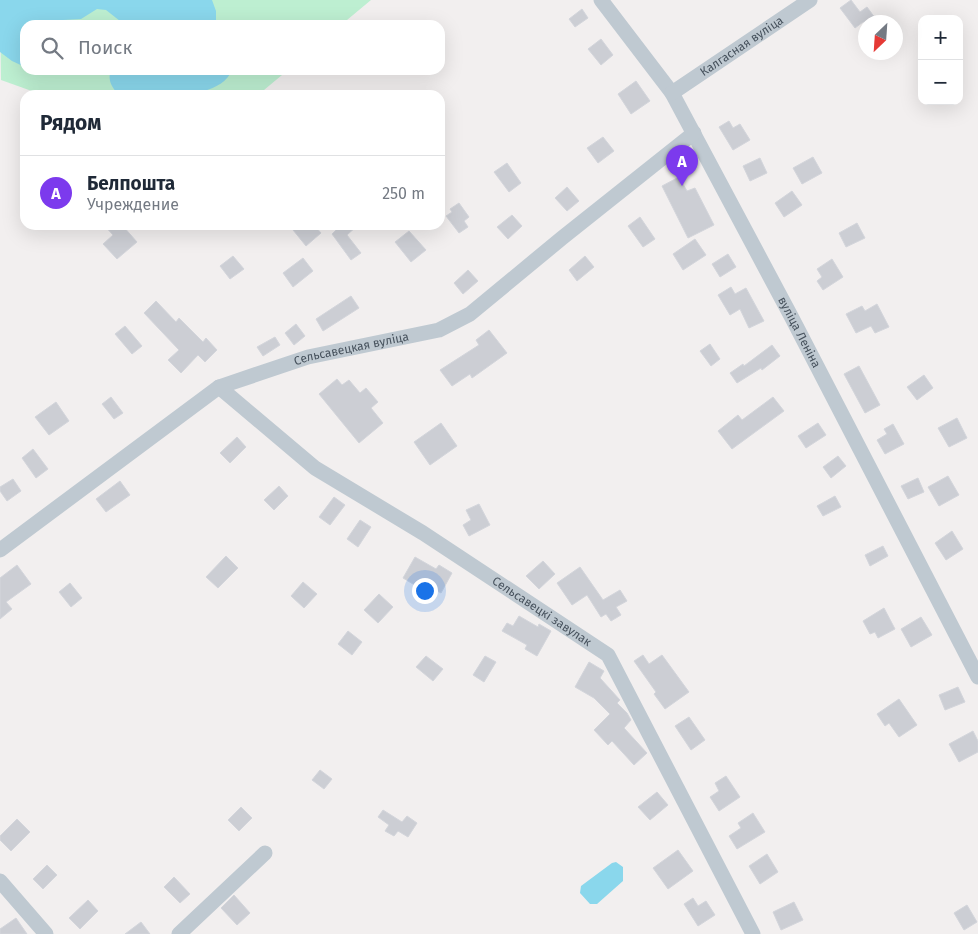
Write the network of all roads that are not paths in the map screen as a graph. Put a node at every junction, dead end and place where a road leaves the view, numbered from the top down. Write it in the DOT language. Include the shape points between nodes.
graph roads {
  1 [pos="600,0"];
  2 [pos="810,0"];
  3 [pos="672,93"];
  4 [pos="694,133"];
  5 [pos="219,387"];
  6 [pos="0,550"];
  7 [pos="978,677"];
  8 [pos="265,853"];
  9 [pos="0,881"];
  10 [pos="46,934"];
  11 [pos="179,934"];
  12 [pos="753,934"];
  1 -- 3 [label="street, вуліца Леніна"];
  2 -- 3 [label="street, Калгасная вуліца"];
  3 -- 4 [label="street, вуліца Леніна"];
  4 -- 5 [label="street, Сельсавецкая вуліца" via="470,314 439,330 308,357"];
  4 -- 7 [label="street, вуліца Леніна"];
  5 -- 6 [label="street, Сельсавецкая вуліца"];
  5 -- 12 [label="street, Сельсавецкі завулак" via="315,468 423,533 608,655"];
  8 -- 11 [label="street"];
  9 -- 10 [label="street"];
}
